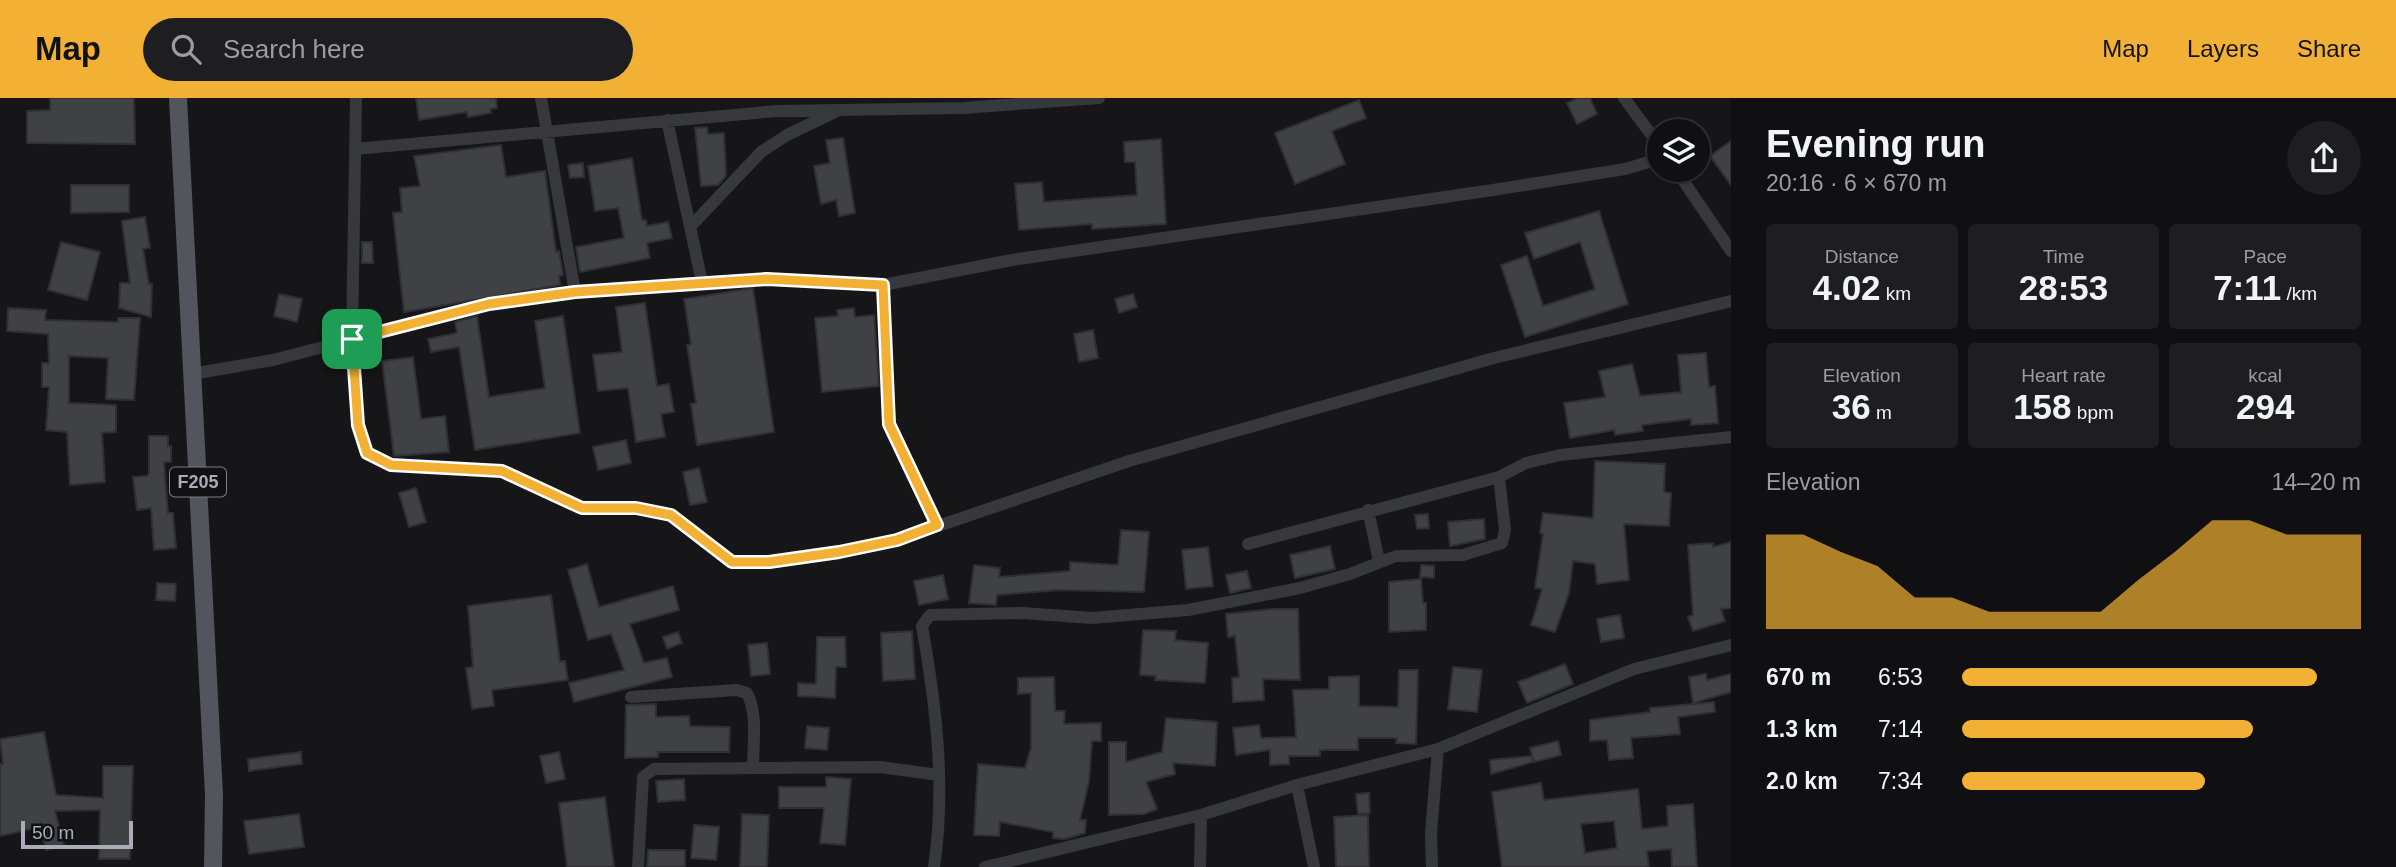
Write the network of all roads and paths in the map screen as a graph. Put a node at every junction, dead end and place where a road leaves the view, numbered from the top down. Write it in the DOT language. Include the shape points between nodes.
graph roads {
  1 [pos="178,98"];
  2 [pos="356,98"];
  3 [pos="541,98"];
  4 [pos="1098,98"];
  5 [pos="1624,98"];
  6 [pos="777,105"];
  7 [pos="841,109"];
  8 [pos="667,120"];
  9 [pos="1647,129"];
  10 [pos="546,133"];
  11 [pos="355,149"];
  12 [pos="1647,163"];
  13 [pos="1684,182"];
  14 [pos="692,225"];
  15 [pos="1731,251"];
  16 [pos="702,282"];
  17 [pos="883,285"];
  18 [pos="575,292"];
  19 [pos="1731,301"];
  20 [pos="352,339"];
  21 [pos="192,374"];
  22 [pos="1731,437"];
  23 [pos="1499,477"];
  24 [pos="1368,510"];
  25 [pos="937,525"];
  26 [pos="1248,544"];
  27 [pos="1379,561"];
  28 [pos="1731,645"];
  29 [pos="631,698"];
  30 [pos="1438,749"];
  31 [pos="753,767"];
  32 [pos="939,775"];
  33 [pos="1297,785"];
  34 [pos="1201,815"];
  35 [pos="213,867"];
  36 [pos="638,867"];
  37 [pos="934,867"];
  38 [pos="985,867"];
  39 [pos="1200,867"];
  40 [pos="1314,867"];
  41 [pos="1432,867"];
  1 -- 21 [label="main road, F205"];
  2 -- 11 [label="street"];
  3 -- 10 [label="street"];
  4 -- 7 [label="street" via="963,108"];
  5 -- 9 [label="street"];
  6 -- 7 [label="street"];
  6 -- 8 [label="street"];
  7 -- 14 [label="street" via="761,152"];
  8 -- 10 [label="street"];
  8 -- 14 [label="street"];
  10 -- 11 [label="street"];
  10 -- 18 [label="street"];
  11 -- 20 [label="street"];
  12 -- 17 [label="street" via="1519,186 1012,260"];
  13 -- 15 [label="street"];
  14 -- 16 [label="street"];
  16 -- 17 [label="street" via="767,279"];
  16 -- 18 [label="street"];
  17 -- 25 [label="street" via="889,424"];
  18 -- 20 [label="street" via="489,304"];
  19 -- 25 [label="street" via="1494,358 1129,461"];
  20 -- 21 [label="street" via="273,360"];
  20 -- 25 [label="street" via="358,425 367,453 391,465 502,471 582,508 636,508 671,515 732,562 839,552 897,540"];
  21 -- 35 [label="main road, F205" via="214,795"];
  22 -- 23 [label="street" via="1560,454 1526,463"];
  23 -- 24 [label="street"];
  23 -- 27 [label="street" via="1505,530 1502,543 1463,555 1396,556"];
  24 -- 26 [label="street"];
  24 -- 27 [label="street"];
  27 -- 32 [label="street" via="1350,575 1188,610 1092,618 1023,613 930,615 922,626 933,687"];
  28 -- 30 [label="street" via="1634,669"];
  29 -- 31 [label="street" via="747,693 754,727"];
  30 -- 33 [label="street"];
  30 -- 41 [label="street"];
  31 -- 32 [label="street" via="880,767"];
  31 -- 36 [label="street" via="654,769 643,777"];
  32 -- 37 [label="street"];
  33 -- 34 [label="street"];
  33 -- 40 [label="street"];
  34 -- 38 [label="street"];
  34 -- 39 [label="street"];
}
